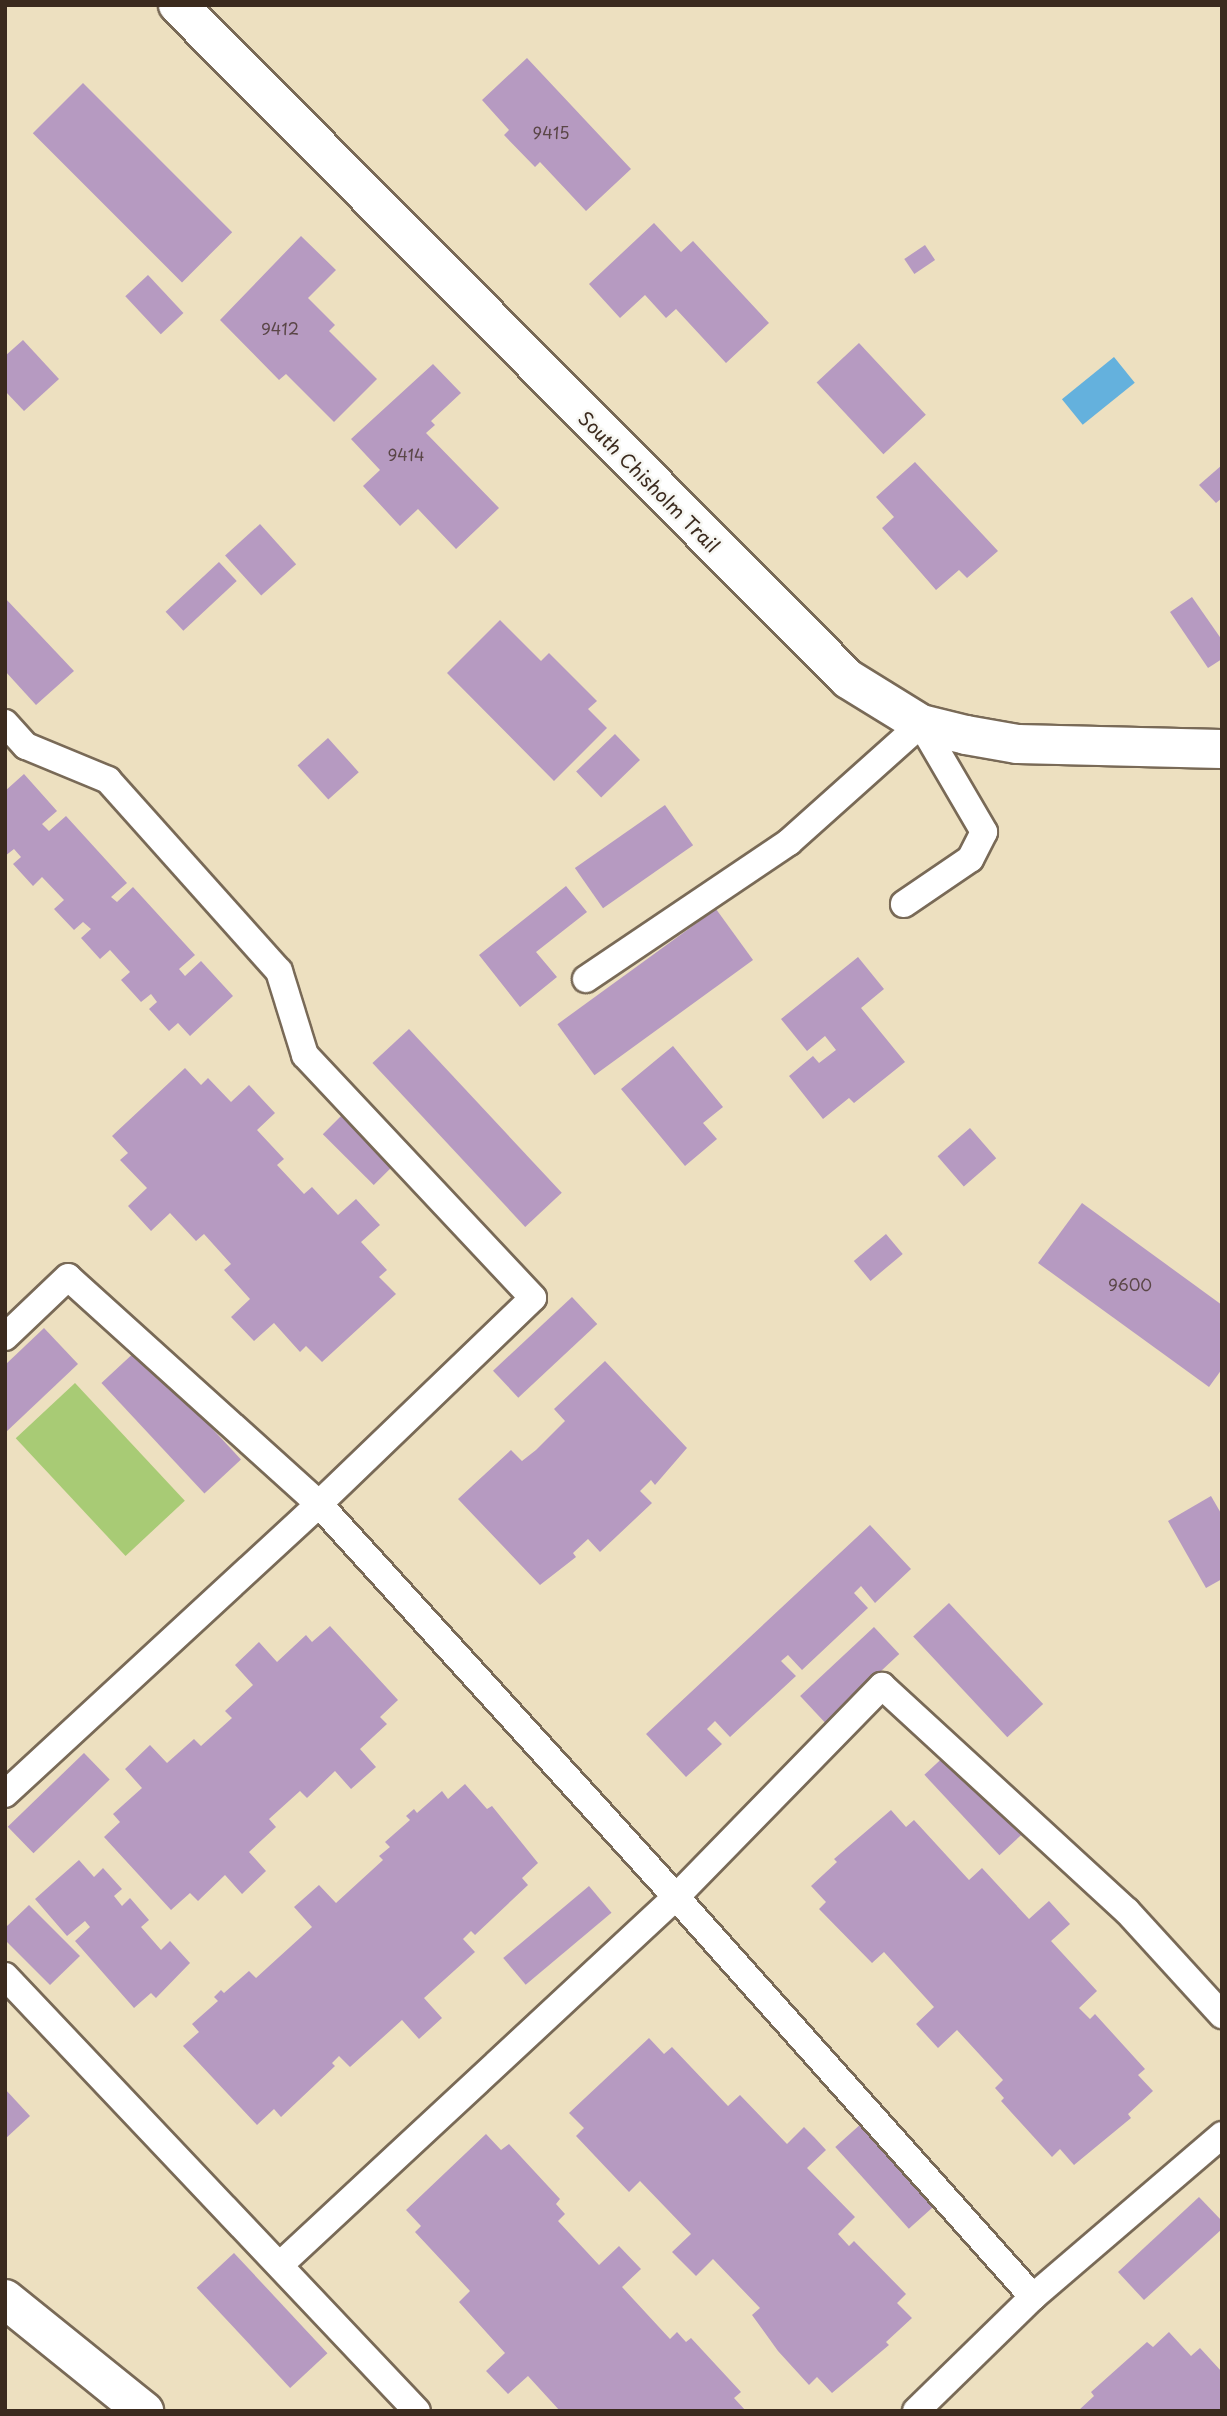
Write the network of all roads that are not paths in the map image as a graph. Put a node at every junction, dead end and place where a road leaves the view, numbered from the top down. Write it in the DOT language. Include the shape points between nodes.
graph roads {
  1 [pos="178,5"];
  2 [pos="5,723"];
  3 [pos="921,724"];
  4 [pos="1222,750"];
  5 [pos="904,904"];
  6 [pos="586,979"];
  7 [pos="5,1337"];
  8 [pos="319,1504"];
  9 [pos="5,1794"];
  10 [pos="676,1897"];
  11 [pos="5,1976"];
  12 [pos="1222,2015"];
  13 [pos="1222,2135"];
  14 [pos="281,2264"];
  15 [pos="1033,2297"];
  16 [pos="5,2299"];
  17 [pos="145,2411"];
  18 [pos="417,2411"];
  19 [pos="916,2411"];
  1 -- 3 [label="street, South Chisholm Trail" via="786,621 848,679"];
  2 -- 8 [label="lane" via="26,746 108,780 279,971 305,1055 533,1298"];
  3 -- 4 [label="street, South Chisholm Trail" via="1017,744"];
  3 -- 5 [label="lane" via="984,832 970,859"];
  3 -- 6 [label="lane" via="789,842"];
  7 -- 8 [label="lane" via="68,1278"];
  8 -- 9 [label="lane"];
  8 -- 10 [label="lane"];
  10 -- 12 [label="lane" via="882,1686 1127,1911"];
  10 -- 14 [label="lane"];
  10 -- 15 [label="lane"];
  11 -- 14 [label="lane"];
  13 -- 15 [label="lane"];
  14 -- 18 [label="lane"];
  15 -- 19 [label="lane"];
  16 -- 17 [label="street"];
}
